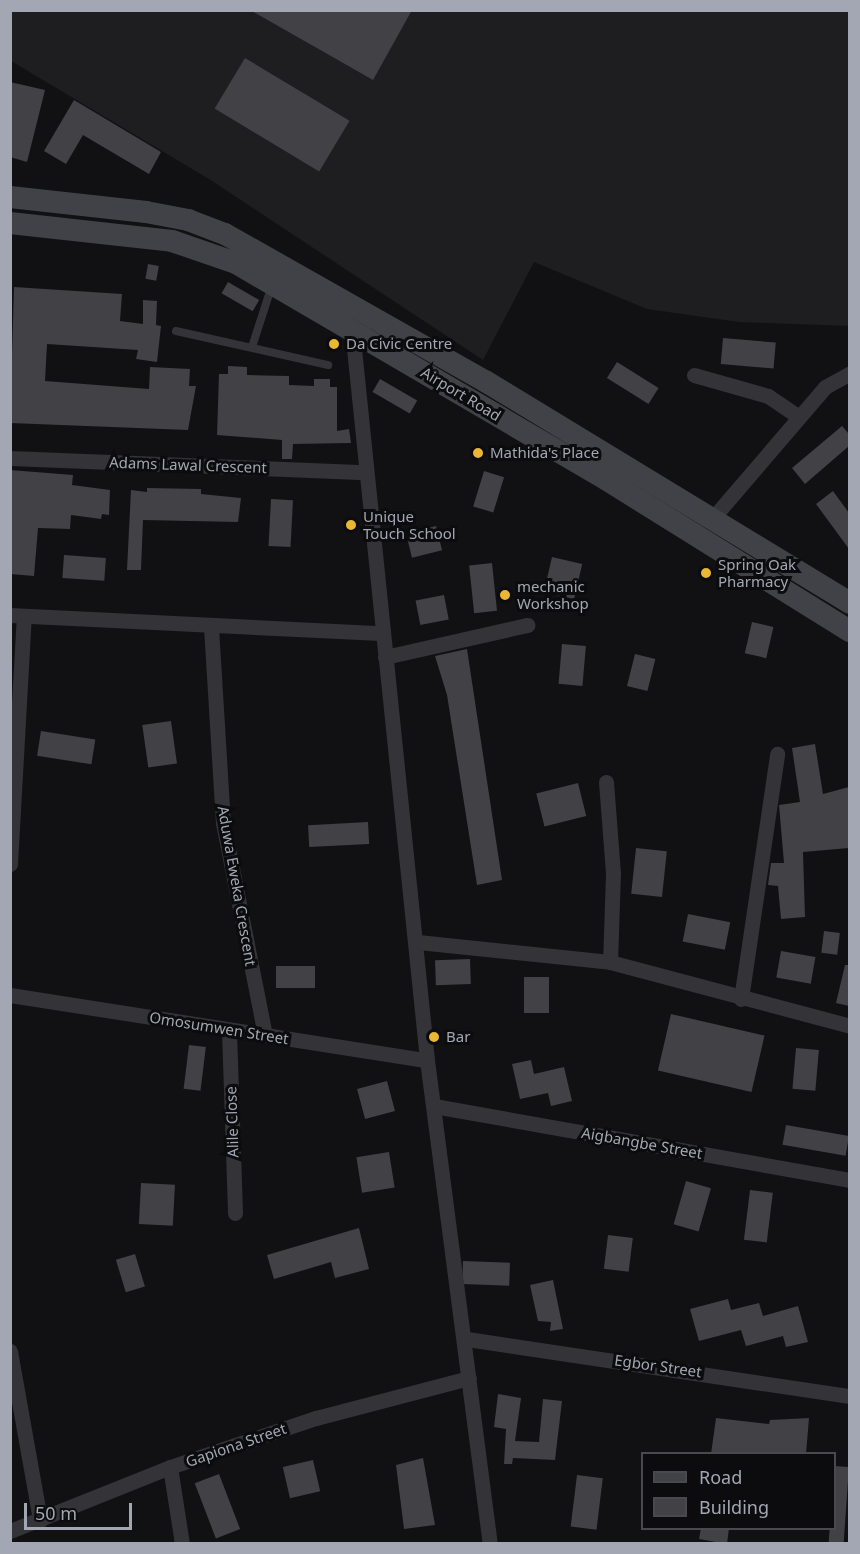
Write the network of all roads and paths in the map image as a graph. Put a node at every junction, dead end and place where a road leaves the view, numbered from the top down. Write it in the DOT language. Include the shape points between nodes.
graph roads {
  1 [pos="10,197"];
  2 [pos="10,223"];
  3 [pos="272,284"];
  4 [pos="352,329"];
  5 [pos="176,331"];
  6 [pos="252,347"];
  7 [pos="328,365"];
  8 [pos="849,373"];
  9 [pos="694,375"];
  10 [pos="800,417"];
  11 [pos="10,458"];
  12 [pos="365,472"];
  13 [pos="613,472"];
  14 [pos="712,519"];
  15 [pos="849,603"];
  16 [pos="17,616"];
  17 [pos="526,625"];
  18 [pos="211,627"];
  19 [pos="849,631"];
  20 [pos="381,633"];
  21 [pos="385,657"];
  22 [pos="777,754"];
  23 [pos="606,782"];
  24 [pos="10,864"];
  25 [pos="418,942"];
  26 [pos="610,962"];
  27 [pos="10,994"];
  28 [pos="741,999"];
  29 [pos="849,1026"];
  30 [pos="229,1031"];
  31 [pos="266,1035"];
  32 [pos="427,1060"];
  33 [pos="434,1106"];
  34 [pos="849,1180"];
  35 [pos="235,1213"];
  36 [pos="467,1339"];
  37 [pos="10,1351"];
  38 [pos="469,1378"];
  39 [pos="849,1396"];
  40 [pos="170,1467"];
  41 [pos="40,1520"];
  42 [pos="10,1531"];
  43 [pos="491,1543"];
  44 [pos="182,1544"];
  1 -- 13 [label="main road, Airport Road" via="146,212 188,220 225,234"];
  2 -- 3 [label="main road, Airport Road" via="172,241 236,263"];
  3 -- 4 [label="main road, Airport Road"];
  3 -- 6 [label="lane"];
  4 -- 12 [label="street"];
  4 -- 13 [label="main road, Airport Road"];
  5 -- 6 [label="lane"];
  6 -- 7 [label="lane"];
  8 -- 10 [label="street" via="834,379"];
  9 -- 10 [label="street" via="768,396"];
  10 -- 14 [label="street"];
  11 -- 12 [label="street, Adams Lawal Crescent"];
  12 -- 20 [label="street"];
  13 -- 14 [label="main road, Airport Road"];
  13 -- 19 [label="main road, Airport Road"];
  14 -- 15 [label="main road, Airport Road"];
  16 -- 18 [label="street"];
  16 -- 24 [label="street"];
  17 -- 21 [label="street"];
  18 -- 20 [label="street"];
  18 -- 31 [label="street, Aduwa Eweka Crescent" via="223,823"];
  20 -- 21 [label="street"];
  21 -- 25 [label="street"];
  22 -- 28 [label="street"];
  23 -- 26 [label="street" via="613,873"];
  25 -- 26 [label="street"];
  25 -- 32 [label="street"];
  26 -- 28 [label="street"];
  27 -- 30 [label="street, Omosumwen Street"];
  28 -- 29 [label="street"];
  30 -- 31 [label="street, Omosumwen Street"];
  30 -- 35 [label="street, Alile Close"];
  31 -- 32 [label="street, Omosumwen Street"];
  32 -- 33 [label="street"];
  33 -- 34 [label="street, Aigbangbe Street"];
  33 -- 36 [label="street"];
  36 -- 38 [label="street"];
  36 -- 39 [label="street, Egbor Street"];
  37 -- 41 [label="street"];
  38 -- 40 [label="street, Gapiona Street" via="316,1418"];
  38 -- 43 [label="street"];
  40 -- 41 [label="street, Gapiona Street"];
  40 -- 44 [label="street"];
  41 -- 42 [label="street, Gapiona Street"];
}
